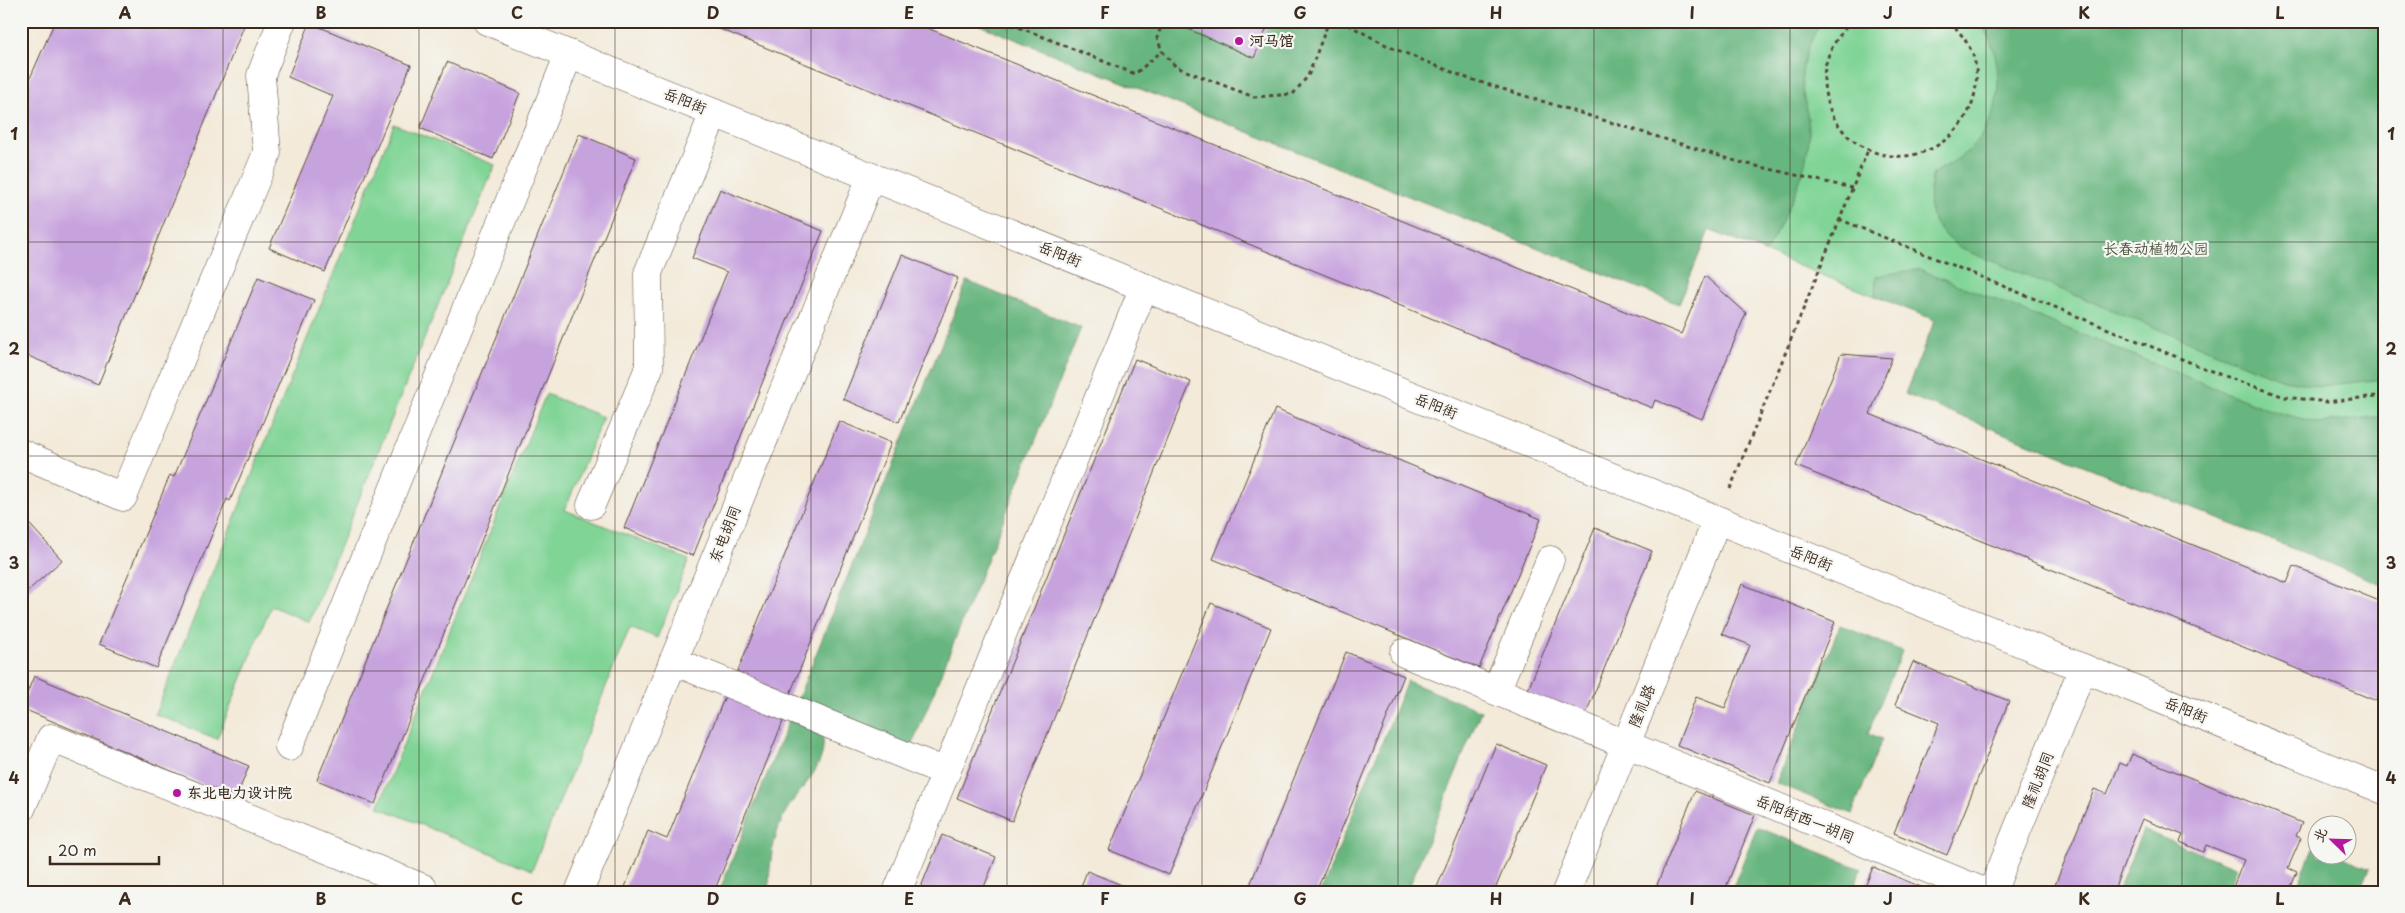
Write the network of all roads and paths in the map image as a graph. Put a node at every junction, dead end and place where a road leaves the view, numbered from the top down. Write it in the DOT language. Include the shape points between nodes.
graph roads {
  1 [pos="282,21"];
  2 [pos="487,21"];
  3 [pos="1004,21"];
  4 [pos="1163,21"];
  5 [pos="1329,21"];
  6 [pos="1341,21"];
  7 [pos="1852,21"];
  8 [pos="1949,21"];
  9 [pos="1162,51"];
  10 [pos="569,54"];
  11 [pos="714,113"];
  12 [pos="1868,150"];
  13 [pos="871,177"];
  14 [pos="1852,188"];
  15 [pos="1839,220"];
  16 [pos="1144,287"];
  17 [pos="2384,395"];
  18 [pos="23,458"];
  19 [pos="591,505"];
  20 [pos="1717,520"];
  21 [pos="1550,560"];
  22 [pos="1404,653"];
  23 [pos="674,661"];
  24 [pos="2083,668"];
  25 [pos="1496,691"];
  26 [pos="1626,745"];
  27 [pos="289,747"];
  28 [pos="946,772"];
  29 [pos="2384,790"];
  30 [pos="21,809"];
  31 [pos="421,892"];
  32 [pos="579,892"];
  33 [pos="897,892"];
  34 [pos="1566,892"];
  35 [pos="1984,892"];
  36 [pos="1992,892"];
  1 -- 18 [label="street" via="261,75 267,154 123,497"];
  2 -- 10 [label="street, 岳阳街"];
  3 -- 9 [label="path" via="1135,74"];
  4 -- 9 [label="path" via="1157,38"];
  5 -- 9 [label="path" via="1308,76 1293,94 1254,97 1176,67"];
  6 -- 14 [label="path" via="1390,47 1467,78 1740,162"];
  7 -- 12 [label="path" via="1829,51 1824,89 1828,108 1838,125"];
  8 -- 12 [label="path" via="1963,36 1972,54 1975,94 1969,113 1944,143 1926,152 1897,156"];
  10 -- 11 [label="street, 岳阳街"];
  10 -- 27 [label="street"];
  11 -- 13 [label="street, 岳阳街"];
  11 -- 19 [label="street" via="648,273 649,368"];
  12 -- 14 [label="path"];
  13 -- 16 [label="street, 岳阳街"];
  13 -- 23 [label="street, 东电胡同"];
  14 -- 15 [label="path"];
  15 -- 17 [label="path" via="2220,375 2285,397 2327,402"];
  15 -- 20 [label="path"];
  16 -- 20 [label="street, 岳阳街"];
  16 -- 28 [label="street"];
  20 -- 24 [label="street, 岳阳街"];
  20 -- 26 [label="street, 隆礼路"];
  21 -- 25 [label="street"];
  22 -- 25 [label="street, 岳阳街西一胡同"];
  23 -- 28 [label="street"];
  23 -- 32 [label="street, 东电胡同"];
  24 -- 29 [label="street, 岳阳街"];
  24 -- 36 [label="street, 隆礼胡同"];
  25 -- 26 [label="street, 岳阳街西一胡同"];
  26 -- 34 [label="street, 隆礼路"];
  26 -- 35 [label="street, 岳阳街西一胡同"];
  28 -- 33 [label="street"];
  30 -- 31 [label="street" via="51,738 422,888"];
}
